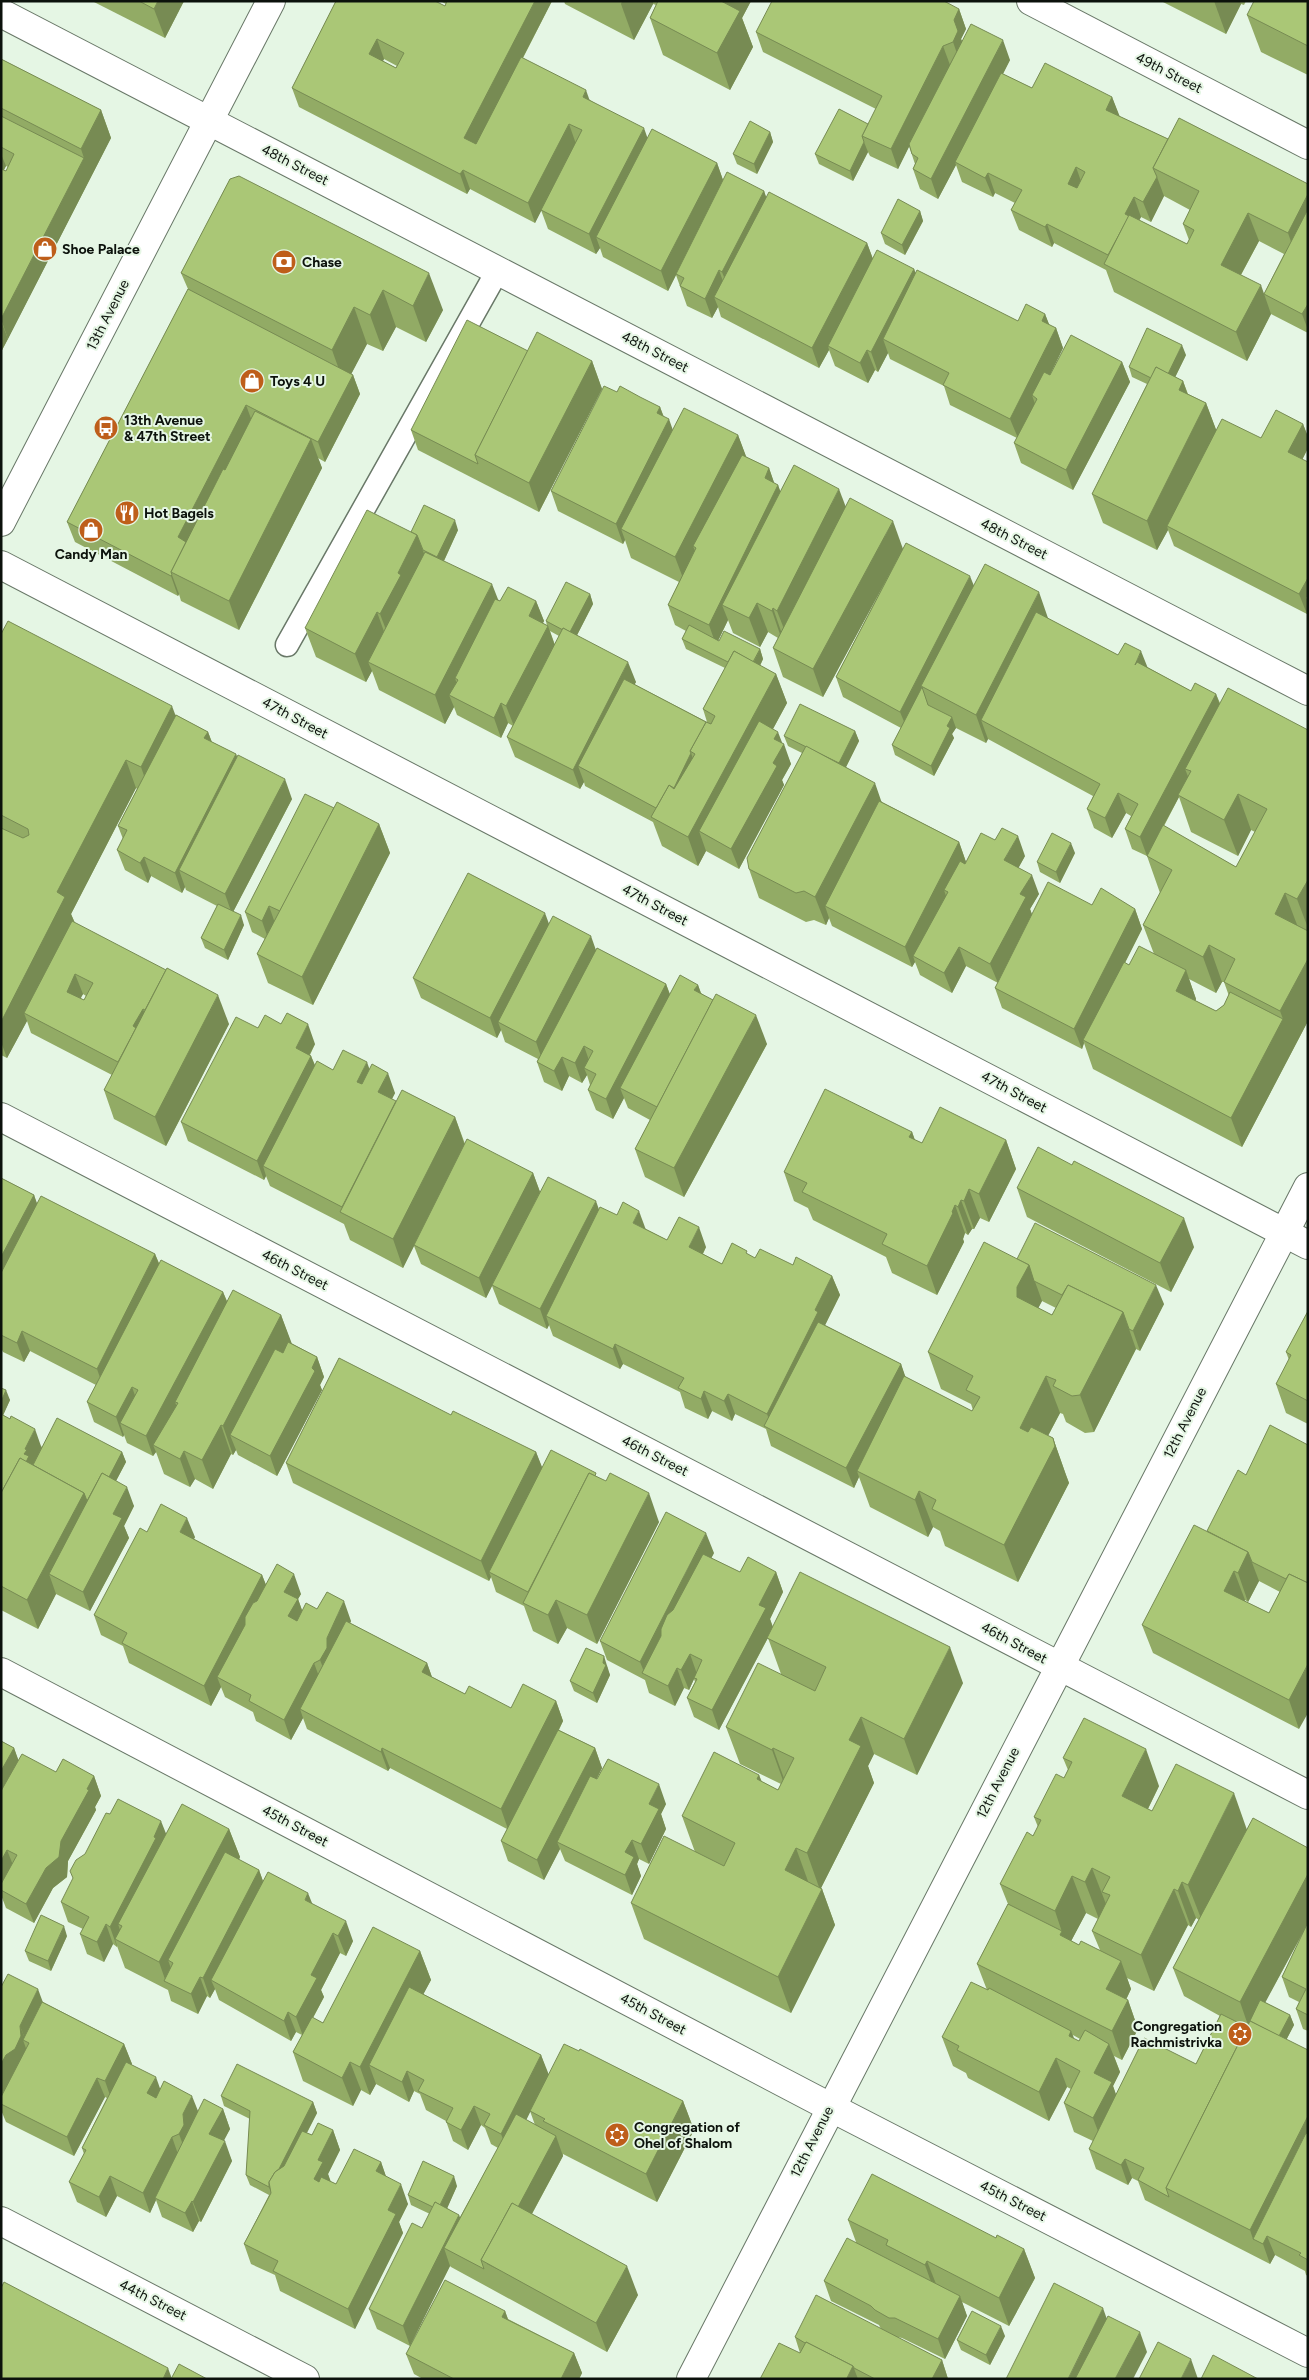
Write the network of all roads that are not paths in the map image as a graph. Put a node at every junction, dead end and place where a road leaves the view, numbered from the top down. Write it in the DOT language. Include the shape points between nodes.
graph roads {
  1 [pos="271,1"];
  2 [pos="1031,1"];
  3 [pos="1,13"];
  4 [pos="209,120"];
  5 [pos="1308,145"];
  6 [pos="498,270"];
  7 [pos="1,522"];
  8 [pos="1,565"];
  9 [pos="287,645"];
  10 [pos="1308,692"];
  11 [pos="1,1117"];
  12 [pos="1308,1188"];
  13 [pos="1284,1233"];
  14 [pos="1308,1245"];
  15 [pos="1059,1666"];
  16 [pos="1,1672"];
  17 [pos="1308,1795"];
  18 [pos="830,2107"];
  19 [pos="1,2221"];
  20 [pos="1308,2353"];
  21 [pos="304,2379"];
  22 [pos="691,2379"];
  1 -- 4 [label="street, 13th Avenue"];
  2 -- 5 [label="street, 49th Street"];
  3 -- 4 [label="street, 48th Street"];
  4 -- 6 [label="street, 48th Street"];
  4 -- 7 [label="street, 13th Avenue"];
  6 -- 9 [label="lane"];
  6 -- 10 [label="street, 48th Street"];
  8 -- 13 [label="street, 47th Street"];
  11 -- 15 [label="street, 46th Street"];
  12 -- 13 [label="street, 12th Avenue"];
  13 -- 14 [label="street, 47th Street"];
  13 -- 15 [label="street, 12th Avenue"];
  15 -- 17 [label="street, 46th Street"];
  15 -- 18 [label="street, 12th Avenue"];
  16 -- 18 [label="street, 45th Street"];
  18 -- 20 [label="street, 45th Street"];
  18 -- 22 [label="street, 12th Avenue"];
  19 -- 21 [label="street, 44th Street"];
}
